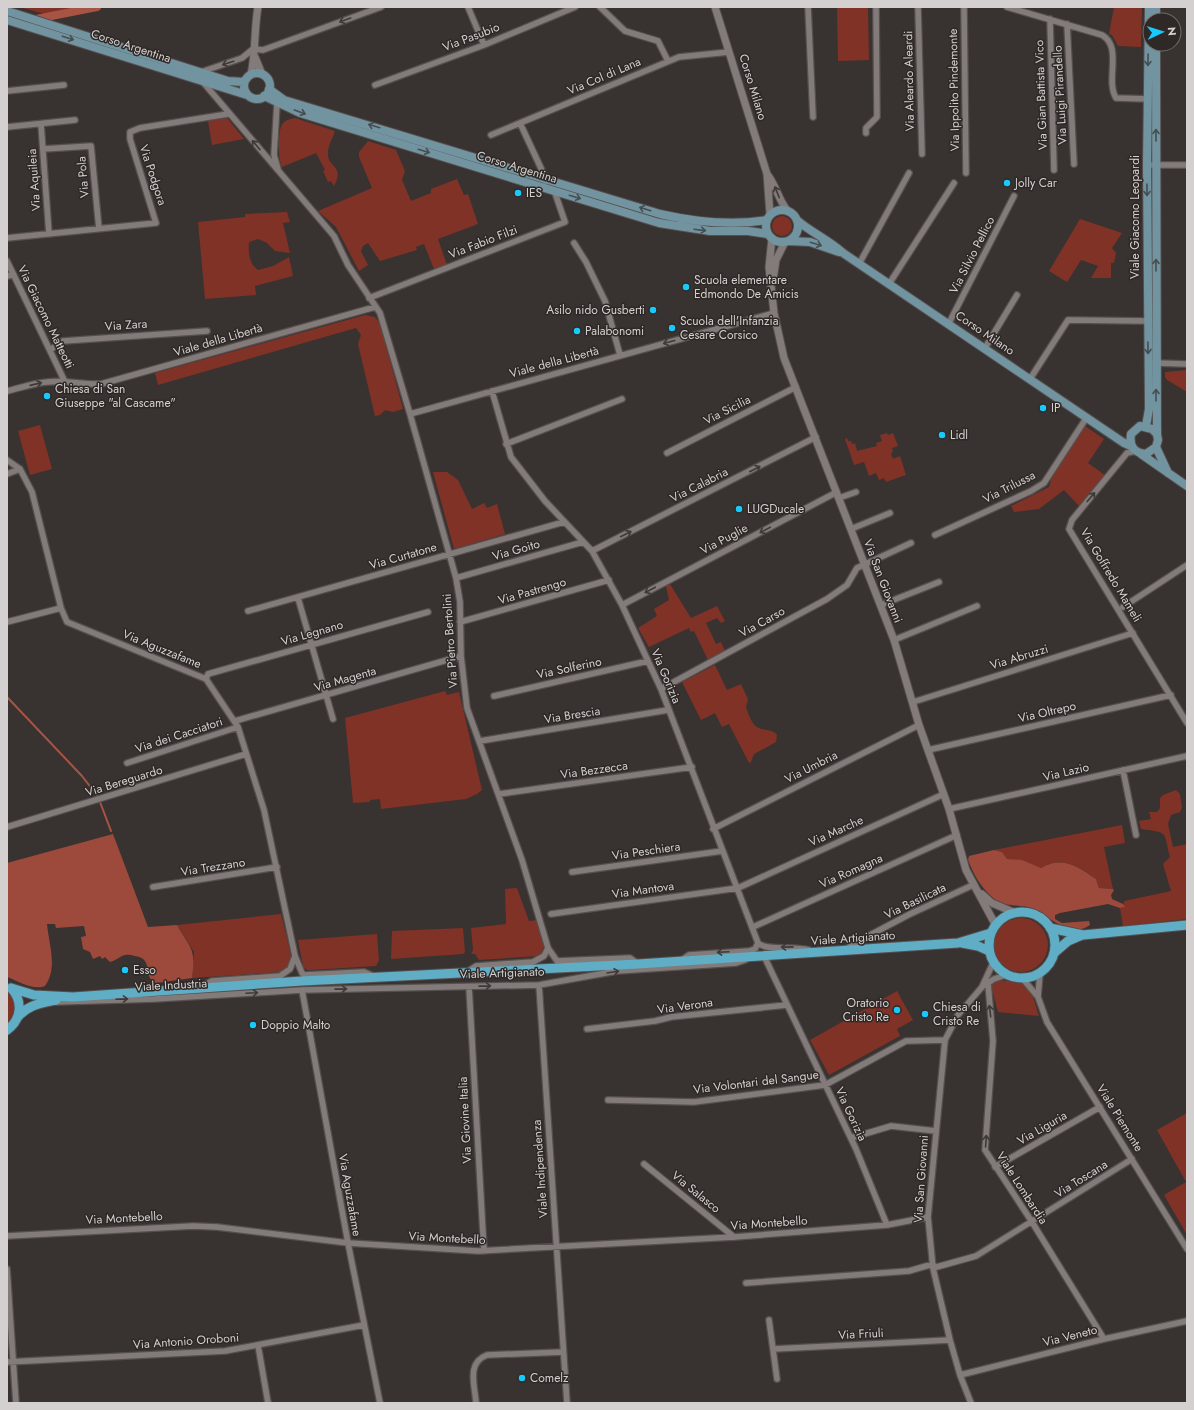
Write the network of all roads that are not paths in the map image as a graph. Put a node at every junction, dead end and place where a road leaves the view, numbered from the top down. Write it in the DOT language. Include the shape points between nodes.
graph roads {
  1 [pos="258,7"];
  2 [pos="381,7"];
  3 [pos="468,7"];
  4 [pos="575,7"];
  5 [pos="600,7"];
  6 [pos="715,7"];
  7 [pos="808,7"];
  8 [pos="876,7"];
  9 [pos="918,7"];
  10 [pos="964,7"];
  11 [pos="1007,7"];
  12 [pos="1149,7"];
  13 [pos="7,11"];
  14 [pos="1050,19"];
  15 [pos="9,20"];
  16 [pos="1067,24"];
  17 [pos="484,44"];
  18 [pos="254,52"];
  19 [pos="730,52"];
  20 [pos="1156,52"];
  21 [pos="668,61"];
  22 [pos="251,74"];
  23 [pos="262,74"];
  24 [pos="201,76"];
  25 [pos="244,82"];
  26 [pos="64,85"];
  27 [pos="375,85"];
  28 [pos="269,89"];
  29 [pos="7,91"];
  30 [pos="247,95"];
  31 [pos="264,96"];
  32 [pos="1148,99"];
  33 [pos="277,103"];
  34 [pos="228,114"];
  35 [pos="813,117"];
  36 [pos="75,120"];
  37 [pos="520,123"];
  38 [pos="41,124"];
  39 [pos="7,127"];
  40 [pos="866,134"];
  41 [pos="491,135"];
  42 [pos="43,149"];
  43 [pos="922,154"];
  44 [pos="1074,164"];
  45 [pos="1147,165"];
  46 [pos="1156,165"];
  47 [pos="1187,165"];
  48 [pos="1054,170"];
  49 [pos="909,173"];
  50 [pos="966,173"];
  51 [pos="767,174"];
  52 [pos="280,175"];
  53 [pos="546,179"];
  54 [pos="555,182"];
  55 [pos="954,183"];
  56 [pos="543,188"];
  57 [pos="554,191"];
  58 [pos="1014,196"];
  59 [pos="787,210"];
  60 [pos="768,217"];
  61 [pos="798,221"];
  62 [pos="99,229"];
  63 [pos="49,234"];
  64 [pos="770,236"];
  65 [pos="7,238"];
  66 [pos="786,241"];
  67 [pos="574,243"];
  68 [pos="843,253"];
  69 [pos="7,261"];
  70 [pos="859,264"];
  71 [pos="10,275"];
  72 [pos="889,284"];
  73 [pos="772,286"];
  74 [pos="1017,295"];
  75 [pos="369,298"];
  76 [pos="375,307"];
  77 [pos="774,313"];
  78 [pos="1148,321"];
  79 [pos="949,323"];
  80 [pos="207,331"];
  81 [pos="985,348"];
  82 [pos="50,350"];
  83 [pos="620,356"];
  84 [pos="1152,363"];
  85 [pos="1187,364"];
  86 [pos="1030,379"];
  87 [pos="65,382"];
  88 [pos="796,387"];
  89 [pos="7,391"];
  90 [pos="492,391"];
  91 [pos="622,399"];
  92 [pos="410,414"];
  93 [pos="1087,418"];
  94 [pos="1146,426"];
  95 [pos="1113,434"];
  96 [pos="1131,434"];
  97 [pos="1157,434"];
  98 [pos="816,437"];
  99 [pos="506,444"];
  100 [pos="1156,447"];
  101 [pos="1136,450"];
  102 [pos="667,453"];
  103 [pos="7,460"];
  104 [pos="20,469"];
  105 [pos="1168,473"];
  106 [pos="7,474"];
  107 [pos="1187,486"];
  108 [pos="856,492"];
  109 [pos="838,495"];
  110 [pos="890,513"];
  111 [pos="564,522"];
  112 [pos="851,530"];
  113 [pos="936,535"];
  114 [pos="583,542"];
  115 [pos="911,543"];
  116 [pos="592,551"];
  117 [pos="450,555"];
  118 [pos="865,565"];
  119 [pos="1187,565"];
  120 [pos="456,578"];
  121 [pos="609,580"];
  122 [pos="939,582"];
  123 [pos="298,598"];
  124 [pos="622,604"];
  125 [pos="881,605"];
  126 [pos="977,606"];
  127 [pos="1123,607"];
  128 [pos="61,608"];
  129 [pos="248,611"];
  130 [pos="428,612"];
  131 [pos="7,622"];
  132 [pos="460,622"];
  133 [pos="1133,633"];
  134 [pos="894,640"];
  135 [pos="311,645"];
  136 [pos="461,656"];
  137 [pos="648,661"];
  138 [pos="206,679"];
  139 [pos="661,689"];
  140 [pos="1171,695"];
  141 [pos="327,696"];
  142 [pos="494,696"];
  143 [pos="913,702"];
  144 [pos="668,710"];
  145 [pos="333,719"];
  146 [pos="235,721"];
  147 [pos="1187,723"];
  148 [pos="919,725"];
  149 [pos="238,727"];
  150 [pos="480,741"];
  151 [pos="928,750"];
  152 [pos="246,754"];
  153 [pos="1187,756"];
  154 [pos="127,763"];
  155 [pos="692,767"];
  156 [pos="1123,770"];
  157 [pos="499,794"];
  158 [pos="944,794"];
  159 [pos="950,809"];
  160 [pos="7,827"];
  161 [pos="713,829"];
  162 [pos="957,835"];
  163 [pos="1136,835"];
  164 [pos="722,851"];
  165 [pos="277,868"];
  166 [pos="572,872"];
  167 [pos="973,885"];
  168 [pos="153,888"];
  169 [pos="738,888"];
  170 [pos="1013,912"];
  171 [pos="551,914"];
  172 [pos="995,924"];
  173 [pos="1187,925"];
  174 [pos="753,927"];
  175 [pos="1050,928"];
  176 [pos="991,933"];
  177 [pos="1083,935"];
  178 [pos="758,943"];
  179 [pos="960,943"];
  180 [pos="548,948"];
  181 [pos="846,950"];
  182 [pos="989,951"];
  183 [pos="817,953"];
  184 [pos="1054,953"];
  185 [pos="295,956"];
  186 [pos="764,956"];
  187 [pos="748,957"];
  188 [pos="681,961"];
  189 [pos="993,963"];
  190 [pos="638,964"];
  191 [pos="465,973"];
  192 [pos="1040,973"];
  193 [pos="1006,975"];
  194 [pos="376,978"];
  195 [pos="1023,978"];
  196 [pos="988,983"];
  197 [pos="302,985"];
  198 [pos="539,985"];
  199 [pos="9,987"];
  200 [pos="202,987"];
  201 [pos="469,987"];
  202 [pos="982,987"];
  203 [pos="73,997"];
  204 [pos="1038,997"];
  205 [pos="41,1003"];
  206 [pos="787,1005"];
  207 [pos="17,1018"];
  208 [pos="587,1029"];
  209 [pos="9,1030"];
  210 [pos="945,1040"];
  211 [pos="825,1085"];
  212 [pos="608,1100"];
  213 [pos="1100,1107"];
  214 [pos="936,1131"];
  215 [pos="851,1138"];
  216 [pos="1132,1159"];
  217 [pos="644,1164"];
  218 [pos="996,1167"];
  219 [pos="928,1217"];
  220 [pos="1032,1222"];
  221 [pos="887,1225"];
  222 [pos="7,1236"];
  223 [pos="734,1237"];
  224 [pos="348,1243"];
  225 [pos="556,1248"];
  226 [pos="1187,1249"];
  227 [pos="484,1251"];
  228 [pos="933,1266"];
  229 [pos="7,1269"];
  230 [pos="746,1283"];
  231 [pos="770,1320"];
  232 [pos="1187,1322"];
  233 [pos="364,1325"];
  234 [pos="1104,1339"];
  235 [pos="950,1340"];
  236 [pos="258,1345"];
  237 [pos="773,1349"];
  238 [pos="563,1352"];
  239 [pos="10,1361"];
  240 [pos="960,1375"];
  241 [pos="777,1379"];
  242 [pos="16,1403"];
  243 [pos="268,1403"];
  244 [pos="380,1403"];
  245 [pos="476,1403"];
  246 [pos="567,1403"];
  247 [pos="971,1403"];
  1 -- 18 [label="street" via="254,27"];
  2 -- 18 [label="street, one-way"];
  3 -- 17 [label="street"];
  4 -- 17 [label="street, Via Pasubio"];
  5 -- 21 [label="street" via="625,31 658,41"];
  6 -- 19 [label="street, Corso Milano"];
  7 -- 35 [label="street"];
  8 -- 40 [label="street" via="877,117 866,128"];
  9 -- 43 [label="street, Via Aleardo Aleardi"];
  10 -- 50 [label="street, Via Ippolito Pindemonte"];
  11 -- 14 [label="street"];
  12 -- 32 [label="main road, Viale Giacomo Leopardi, one-way"];
  13 -- 24 [label="main road, Corso Argentina"];
  14 -- 16 [label="street"];
  14 -- 48 [label="street, Via Gian Battista Vico"];
  15 -- 24 [label="main road, Corso Argentina, one-way"];
  16 -- 32 [label="street" via="1109,38 1112,48 1113,90 1116,98"];
  16 -- 44 [label="street, Via Luigi Pirandello"];
  17 -- 27 [label="street, Via Pasubio"];
  18 -- 22 [label="street"];
  18 -- 23 [label="street"];
  18 -- 24 [label="street, one-way"];
  19 -- 21 [label="street, Via Col di Lana" via="679,57"];
  19 -- 51 [label="street, Corso Milano"];
  46 -- 20 [label="main road, Viale Giacomo Leopardi, one-way"];
  21 -- 37 [label="street, Via Col di Lana"];
  22 -- 23 [label="main road"];
  22 -- 25 [label="main road"];
  23 -- 28 [label="main road" via="269,81"];
  24 -- 25 [label="main road, Corso Argentina"];
  24 -- 30 [label="main road, Corso Argentina"];
  24 -- 34 [label="street"];
  25 -- 30 [label="main road"];
  26 -- 29 [label="street"];
  28 -- 31 [label="main road"];
  53 -- 28 [label="main road, Corso Argentina, one-way" via="284,100"];
  30 -- 31 [label="main road" via="256,99"];
  31 -- 33 [label="main road, Corso Argentina"];
  32 -- 45 [label="main road, Viale Giacomo Leopardi"];
  33 -- 52 [label="street" via="274,154 275,165"];
  33 -- 56 [label="main road, Corso Argentina, one-way" via="300,113"];
  52 -- 34 [label="street, one-way"];
  34 -- 62 [label="street, Via Podgora" via="140,128 130,132 156,223"];
  36 -- 38 [label="street"];
  37 -- 41 [label="street, Via Col di Lana"];
  37 -- 53 [label="street"];
  38 -- 39 [label="street"];
  38 -- 42 [label="street, Via Aquileia"];
  42 -- 62 [label="street, Via Pola" via="91,146"];
  42 -- 63 [label="street, Via Aquileia"];
  45 -- 46 [label="street"];
  45 -- 78 [label="main road, Viale Giacomo Leopardi, one-way"];
  46 -- 47 [label="street"];
  84 -- 46 [label="main road, Viale Giacomo Leopardi, one-way"];
  49 -- 70 [label="street"];
  59 -- 51 [label="street, Corso Milano, one-way"];
  51 -- 60 [label="street, Corso Milano"];
  52 -- 75 [label="street" via="334,236 348,265"];
  53 -- 54 [label="main road, Corso Argentina"];
  53 -- 56 [label="street"];
  54 -- 57 [label="street, Via Fabio Filzi"];
  60 -- 54 [label="main road, Corso Argentina, one-way" via="728,223 678,218"];
  55 -- 72 [label="street"];
  56 -- 57 [label="main road, Corso Argentina"];
  57 -- 64 [label="main road, Corso Argentina, one-way" via="676,227 710,231 748,231"];
  57 -- 75 [label="street, Via Fabio Filzi" via="565,222"];
  58 -- 79 [label="street, Via Silvio Pellico"];
  59 -- 60 [label="main road, Corso Argentina" via="778,210"];
  59 -- 61 [label="main road" via="794,214"];
  60 -- 64 [label="main road" via="766,227"];
  61 -- 66 [label="main road" via="797,233"];
  61 -- 68 [label="main road, Corso Milano"];
  62 -- 63 [label="street, Via Podgora"];
  63 -- 65 [label="street, Via Podgora"];
  64 -- 66 [label="main road, Corso Argentina" via="778,241"];
  64 -- 73 [label="street, Via San Giovanni" via="769,267"];
  66 -- 68 [label="main road, Corso Milano, one-way" via="810,242"];
  66 -- 73 [label="street, Via San Giovanni" via="776,260"];
  67 -- 83 [label="street" via="605,301"];
  68 -- 70 [label="main road, Corso Milano"];
  69 -- 71 [label="street, Via Giacomo Matteotti"];
  70 -- 72 [label="main road, Corso Milano"];
  71 -- 82 [label="street, Via Giacomo Matteotti"];
  72 -- 79 [label="main road, Corso Milano"];
  73 -- 77 [label="street, Via San Giovanni"];
  74 -- 81 [label="street"];
  75 -- 76 [label="street"];
  76 -- 87 [label="street, Viale della Libertà" via="101,384 81,385"];
  76 -- 92 [label="street, Via Pietro Bertolini" via="380,313"];
  77 -- 83 [label="street, Viale della Libertà, one-way"];
  77 -- 88 [label="street, Via San Giovanni" via="784,358"];
  78 -- 84 [label="main road, Viale Giacomo Leopardi, one-way"];
  78 -- 86 [label="street" via="1068,320"];
  79 -- 81 [label="main road, Corso Milano"];
  80 -- 82 [label="street, Via Zara" via="63,341"];
  81 -- 86 [label="main road, Corso Milano"];
  82 -- 87 [label="street, Via Giacomo Matteotti"];
  83 -- 90 [label="street, Viale della Libertà"];
  84 -- 85 [label="street"];
  84 -- 94 [label="main road, Viale Giacomo Leopardi"];
  97 -- 84 [label="main road, Viale Giacomo Leopardi, one-way"];
  86 -- 93 [label="main road, Corso Milano"];
  89 -- 87 [label="street, Viale della Libertà, one-way" via="46,382"];
  88 -- 98 [label="street, Via San Giovanni"];
  88 -- 102 [label="street, Via Sicilia"];
  90 -- 92 [label="street, Viale della Libertà"];
  90 -- 99 [label="street, Via Gorizia"];
  91 -- 99 [label="street"];
  92 -- 117 [label="street, Via Pietro Bertolini"];
  93 -- 95 [label="main road, Corso Milano"];
  93 -- 113 [label="street, Via Trilussa" via="1044,483"];
  94 -- 96 [label="main road" via="1135,429"];
  94 -- 97 [label="main road"];
  95 -- 96 [label="main road"];
  95 -- 101 [label="main road, Corso Milano"];
  96 -- 101 [label="main road"];
  97 -- 100 [label="main road"];
  98 -- 109 [label="street, Via San Giovanni"];
  116 -- 98 [label="street, Via Calabria, one-way"];
  99 -- 111 [label="street, Via Gorizia" via="511,457 545,502"];
  100 -- 101 [label="main road" via="1152,451"];
  100 -- 105 [label="main road"];
  101 -- 105 [label="main road, Corso Milano"];
  133 -- 101 [label="street, Via Goffredo Mameli, one-way" via="1069,529 1072,520 1127,453"];
  103 -- 104 [label="street, Via Aguzzafame"];
  104 -- 106 [label="street"];
  104 -- 128 [label="street, Via Aguzzafame" via="32,492"];
  105 -- 107 [label="main road, Corso Milano"];
  108 -- 109 [label="street, Via Puglie"];
  109 -- 112 [label="street, Via San Giovanni"];
  109 -- 124 [label="street, Via Puglie, one-way"];
  110 -- 112 [label="street"];
  111 -- 114 [label="street, Via Gorizia"];
  111 -- 117 [label="street, Via Curtatone"];
  112 -- 118 [label="street, Via San Giovanni"];
  114 -- 116 [label="street, Via Gorizia"];
  114 -- 120 [label="street, Via Goito"];
  115 -- 118 [label="street, Via Carso"];
  116 -- 121 [label="street, Via Gorizia"];
  117 -- 120 [label="street, Via Pietro Bertolini"];
  117 -- 123 [label="street, Via Curtatone"];
  118 -- 125 [label="street, Via San Giovanni"];
  118 -- 139 [label="street, Via Carso" via="857,568 847,586 827,599"];
  119 -- 127 [label="street"];
  120 -- 132 [label="street, Via Pietro Bertolini"];
  121 -- 124 [label="street, Via Gorizia"];
  121 -- 132 [label="street, Via Pastrengo"];
  122 -- 125 [label="street"];
  123 -- 129 [label="street, Via Curtatone"];
  123 -- 135 [label="street"];
  124 -- 137 [label="street, Via Gorizia"];
  125 -- 134 [label="street, Via San Giovanni"];
  126 -- 134 [label="street"];
  128 -- 131 [label="street"];
  128 -- 138 [label="street, Via Aguzzafame" via="67,622"];
  130 -- 135 [label="street, Via Legnano"];
  132 -- 136 [label="street, Via Pietro Bertolini"];
  133 -- 140 [label="street, Via Goffredo Mameli"];
  133 -- 143 [label="street, Via Abruzzi"];
  134 -- 143 [label="street, Via San Giovanni"];
  135 -- 138 [label="street, Via Legnano" via="208,674"];
  135 -- 141 [label="street"];
  136 -- 141 [label="street, Via Magenta"];
  136 -- 150 [label="street, Via Pietro Bertolini" via="467,708"];
  137 -- 139 [label="street, Via Gorizia"];
  137 -- 142 [label="street, Via Solferino"];
  138 -- 146 [label="street, Via Aguzzafame"];
  139 -- 144 [label="street, Via Gorizia"];
  140 -- 147 [label="street, Via Goffredo Mameli"];
  140 -- 151 [label="street, Via Oltrepo"];
  141 -- 145 [label="street"];
  141 -- 146 [label="street, Via Magenta"];
  143 -- 148 [label="street, Via San Giovanni"];
  144 -- 150 [label="street, Via Brescia"];
  144 -- 155 [label="street, Via Gorizia"];
  146 -- 149 [label="street, Via Aguzzafame"];
  148 -- 151 [label="street, Via San Giovanni"];
  148 -- 161 [label="street, Via Umbria"];
  149 -- 152 [label="street, Via Aguzzafame"];
  149 -- 154 [label="street, Via dei Cacciatori"];
  150 -- 157 [label="street, Via Pietro Bertolini"];
  151 -- 158 [label="street, Via San Giovanni"];
  152 -- 160 [label="street, Via Bereguardo"];
  152 -- 165 [label="street, Via Aguzzafame" via="264,810"];
  153 -- 156 [label="street, Via Lazio"];
  155 -- 157 [label="street, Via Bezzecca"];
  155 -- 161 [label="street, Via Gorizia"];
  156 -- 159 [label="street, Via Lazio"];
  156 -- 163 [label="street"];
  157 -- 180 [label="street, Via Pietro Bertolini"];
  158 -- 159 [label="street, Via San Giovanni"];
  158 -- 169 [label="street, Via Marche"];
  159 -- 162 [label="street, Via San Giovanni"];
  161 -- 164 [label="street, Via Gorizia"];
  162 -- 167 [label="street, Via San Giovanni" via="963,861"];
  162 -- 174 [label="street, Via Romagna"];
  164 -- 166 [label="street, Via Peschiera"];
  164 -- 169 [label="street, Via Gorizia"];
  165 -- 168 [label="street, Via Trezzano"];
  165 -- 185 [label="street, Via Aguzzafame"];
  167 -- 170 [label="street, Via San Giovanni" via="992,904"];
  167 -- 172 [label="street, Via San Giovanni"];
  167 -- 181 [label="street, Via Basilicata" via="855,942"];
  169 -- 171 [label="street, Via Mantova"];
  169 -- 174 [label="street, Via Gorizia"];
  170 -- 172 [label="main road"];
  170 -- 175 [label="main road" via="1037,915"];
  172 -- 176 [label="main road"];
  173 -- 177 [label="main road"];
  174 -- 178 [label="street, Via Gorizia"];
  175 -- 177 [label="main road"];
  175 -- 184 [label="main road" via="1054,936"];
  176 -- 179 [label="main road, Viale Artigianato"];
  176 -- 182 [label="main road"];
  177 -- 184 [label="main road" via="1068,941"];
  183 -- 178 [label="street, one-way" via="798,947 764,948"];
  178 -- 188 [label="street, one-way" via="755,949 749,951 689,955"];
  179 -- 181 [label="main road, Viale Artigianato"];
  179 -- 182 [label="main road, Viale Artigianato"];
  180 -- 190 [label="street" via="557,961 630,958"];
  180 -- 191 [label="street" via="544,956 533,962 476,966"];
  181 -- 183 [label="main road, Viale Artigianato"];
  182 -- 189 [label="main road"];
  183 -- 186 [label="main road, Viale Artigianato"];
  184 -- 192 [label="main road" via="1049,964"];
  185 -- 194 [label="street, Via Aguzzafame" via="304,975 364,972"];
  185 -- 200 [label="street" via="290,969 280,976 212,981"];
  186 -- 187 [label="main road, Viale Artigianato"];
  186 -- 206 [label="street, Via Gorizia"];
  187 -- 188 [label="main road, Viale Artigianato"];
  198 -- 187 [label="street, Viale Artigianato, one-way" via="617,971 736,962"];
  188 -- 190 [label="main road, Viale Artigianato"];
  189 -- 193 [label="main road"];
  189 -- 202 [label="street, Via San Giovanni"];
  190 -- 191 [label="main road, Viale Artigianato"];
  191 -- 194 [label="main road, Viale Artigianato"];
  192 -- 195 [label="main road"];
  192 -- 204 [label="street, Viale Piemonte"];
  193 -- 195 [label="main road"];
  193 -- 196 [label="street, Via San Giovanni"];
  194 -- 197 [label="main road, Viale Artigianato"];
  195 -- 204 [label="street, Viale Piemonte"];
  196 -- 202 [label="street, Via San Giovanni"];
  218 -- 196 [label="street, Viale Lombardia, one-way" via="985,1150 994,1041"];
  197 -- 200 [label="main road, Viale Industria"];
  197 -- 201 [label="street, Viale Artigianato, one-way"];
  205 -- 197 [label="street, Viale Industria, one-way" via="154,999"];
  197 -- 224 [label="street, Via Aguzzafame"];
  201 -- 198 [label="street, Viale Artigianato, one-way"];
  198 -- 225 [label="street, Viale Indipendenza"];
  199 -- 203 [label="main road, Viale Industria" via="34,995"];
  199 -- 207 [label="main road, Viale Industria" via="19,1002"];
  200 -- 203 [label="main road, Viale Industria"];
  201 -- 227 [label="street, Via Giovine Italia"];
  202 -- 210 [label="street, Via San Giovanni" via="958,1015"];
  203 -- 205 [label="main road, Viale Industria"];
  204 -- 213 [label="street, Viale Piemonte" via="1047,1022"];
  205 -- 207 [label="main road, Viale Industria" via="31,1006"];
  206 -- 208 [label="street, Via Verona"];
  206 -- 211 [label="street, Via Gorizia"];
  207 -- 209 [label="main road, Viale Industria"];
  210 -- 211 [label="street, Via Volontari del Sangue" via="906,1041"];
  210 -- 214 [label="street, Via San Giovanni"];
  211 -- 212 [label="street, Via Volontari del Sangue" via="694,1102"];
  211 -- 215 [label="street, Via Gorizia"];
  213 -- 216 [label="street, Viale Piemonte"];
  213 -- 218 [label="street, Via Liguria"];
  214 -- 215 [label="street" via="891,1126"];
  214 -- 219 [label="street, Via San Giovanni"];
  215 -- 221 [label="street, Via Gorizia"];
  216 -- 220 [label="street, Via Toscana"];
  216 -- 226 [label="street, Viale Piemonte"];
  217 -- 223 [label="street, Via Salasco"];
  218 -- 220 [label="street, Viale Lombardia"];
  219 -- 221 [label="street"];
  219 -- 228 [label="street, Via San Giovanni"];
  220 -- 228 [label="street, Via Toscana" via="976,1256"];
  220 -- 234 [label="street, Viale Lombardia"];
  221 -- 223 [label="street, Via Montebello"];
  222 -- 224 [label="street, Via Montebello" via="193,1226"];
  223 -- 225 [label="street, Via Montebello"];
  224 -- 227 [label="street, Via Montebello"];
  224 -- 233 [label="street, Via Aguzzafame"];
  225 -- 227 [label="street, Via Montebello"];
  225 -- 238 [label="street, Viale Indipendenza"];
  228 -- 230 [label="street, Via Toscana" via="909,1271"];
  228 -- 235 [label="street, Via San Giovanni"];
  229 -- 239 [label="street"];
  231 -- 237 [label="street"];
  232 -- 234 [label="street, Via Veneto"];
  233 -- 236 [label="street, Via Antonio Oroboni"];
  233 -- 244 [label="street, Via Aguzzafame"];
  234 -- 240 [label="street, Via Veneto"];
  235 -- 237 [label="street, Via Friuli"];
  235 -- 240 [label="street, Via San Giovanni"];
  236 -- 239 [label="street, Via Antonio Oroboni" via="225,1351"];
  236 -- 243 [label="street"];
  237 -- 241 [label="street"];
  238 -- 245 [label="street" via="488,1355 479,1358 473,1367"];
  238 -- 246 [label="street, Viale Indipendenza"];
  239 -- 242 [label="street"];
  240 -- 247 [label="street, Via San Giovanni"];
}
